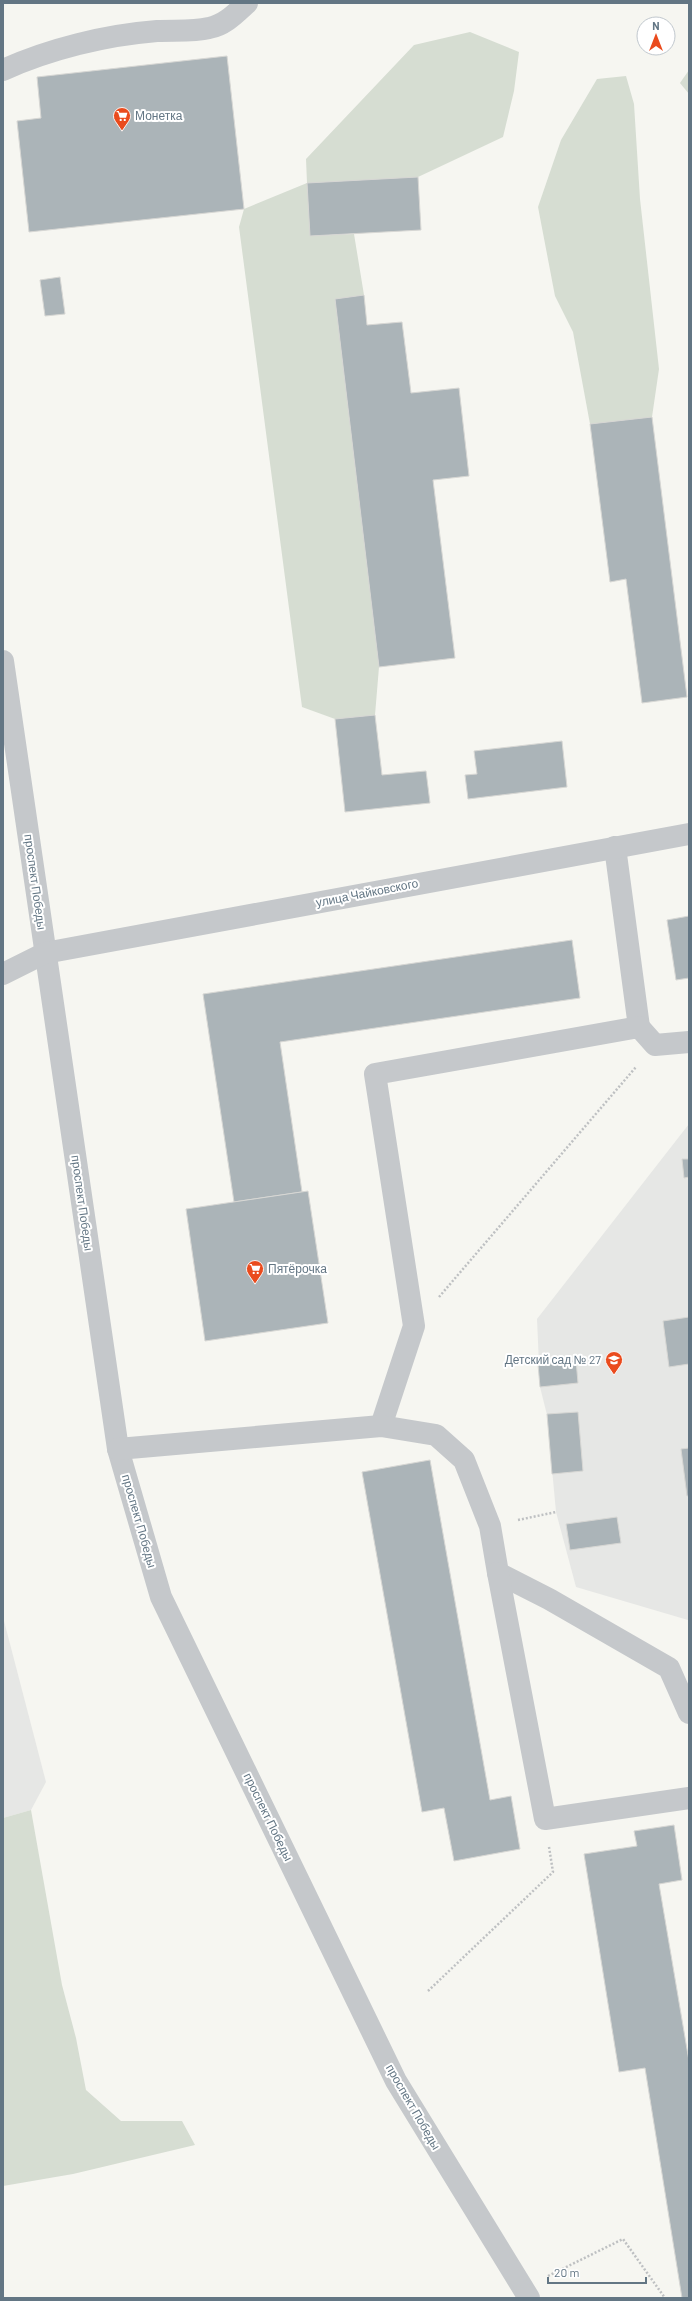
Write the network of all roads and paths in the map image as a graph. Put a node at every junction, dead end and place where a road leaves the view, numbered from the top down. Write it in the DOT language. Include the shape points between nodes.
graph roads {
  1 [pos="247,3"];
  2 [pos="3,70"];
  3 [pos="3,661"];
  4 [pos="689,834"];
  5 [pos="615,847"];
  6 [pos="45,953"];
  7 [pos="3,974"];
  8 [pos="639,1027"];
  9 [pos="689,1042"];
  10 [pos="655,1045"];
  11 [pos="414,1326"];
  12 [pos="381,1426"];
  13 [pos="118,1449"];
  14 [pos="556,1512"];
  15 [pos="490,1526"];
  16 [pos="498,1573"];
  17 [pos="679,1667"];
  18 [pos="689,1713"];
  19 [pos="689,1798"];
  20 [pos="544,1819"];
  21 [pos="428,1991"];
  22 [pos="526,2293"];
  23 [pos="665,2298"];
  1 -- 2 [label="street" via="231,18 210,28 156,31 78,44 23,60"];
  3 -- 6 [label="street, проспект Победы"];
  4 -- 5 [label="street, улица Чайковского"];
  5 -- 6 [label="street, улица Чайковского"];
  5 -- 8 [label="street"];
  6 -- 7 [label="street, улица Чайковского"];
  6 -- 13 [label="street, проспект Победы"];
  8 -- 10 [label="street"];
  8 -- 11 [label="street" via="375,1074"];
  9 -- 10 [label="street"];
  10 -- 11 [label="path"];
  11 -- 12 [label="street"];
  12 -- 13 [label="street"];
  12 -- 15 [label="street" via="436,1435 464,1460"];
  13 -- 22 [label="street, проспект Победы" via="164,1605 396,2081"];
  14 -- 15 [label="path"];
  15 -- 16 [label="street"];
  16 -- 17 [label="street"];
  16 -- 20 [label="street"];
  17 -- 18 [label="street"];
  19 -- 20 [label="street"];
  20 -- 21 [label="path" via="553,1872"];
  22 -- 23 [label="path" via="623,2239"];
}
